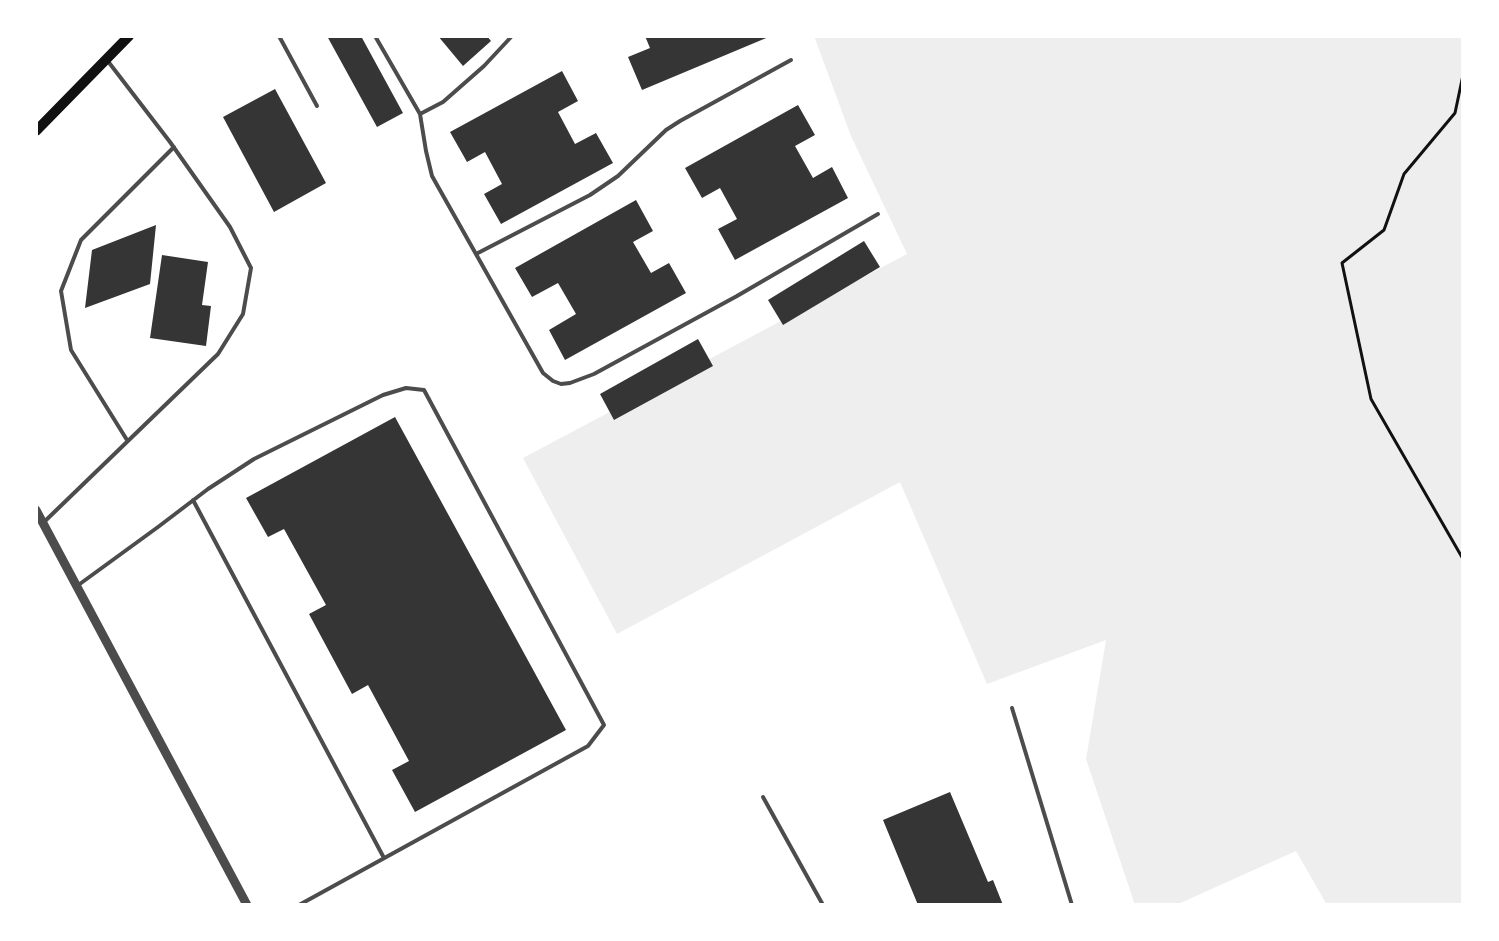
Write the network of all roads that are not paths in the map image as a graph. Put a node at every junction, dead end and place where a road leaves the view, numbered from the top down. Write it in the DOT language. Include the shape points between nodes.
graph roads {
  1 [pos="129,36"];
  2 [pos="279,36"];
  3 [pos="376,36"];
  4 [pos="512,36"];
  5 [pos="107,60"];
  6 [pos="791,60"];
  7 [pos="317,106"];
  8 [pos="420,114"];
  9 [pos="36,131"];
  10 [pos="174,147"];
  11 [pos="878,214"];
  12 [pos="476,254"];
  13 [pos="127,440"];
  14 [pos="193,500"];
  15 [pos="36,510"];
  16 [pos="43,523"];
  17 [pos="77,586"];
  18 [pos="1012,708"];
  19 [pos="763,797"];
  20 [pos="384,858"];
  21 [pos="247,905"];
  22 [pos="299,905"];
  23 [pos="823,905"];
  24 [pos="1072,905"];
  1 -- 5 [label="main road"];
  2 -- 7 [label="lane"];
  3 -- 8 [label="lane"];
  4 -- 8 [label="lane" via="443,102"];
  5 -- 9 [label="main road"];
  5 -- 10 [label="lane"];
  6 -- 12 [label="lane" via="673,126 618,176 590,195"];
  8 -- 12 [label="lane" via="432,176"];
  10 -- 13 [label="lane" via="81,240 61,291 71,350"];
  10 -- 13 [label="lane" via="230,227 251,268 243,314 218,354"];
  11 -- 12 [label="lane" via="594,374 561,384 543,373"];
  13 -- 16 [label="lane"];
  14 -- 17 [label="lane"];
  14 -- 20 [label="lane"];
  14 -- 20 [label="lane" via="254,459 383,395 406,388 424,390 604,725 588,746"];
  15 -- 16 [label="street"];
  16 -- 17 [label="street"];
  17 -- 21 [label="street"];
  18 -- 24 [label="lane"];
  19 -- 23 [label="lane"];
  20 -- 22 [label="lane"];
}
